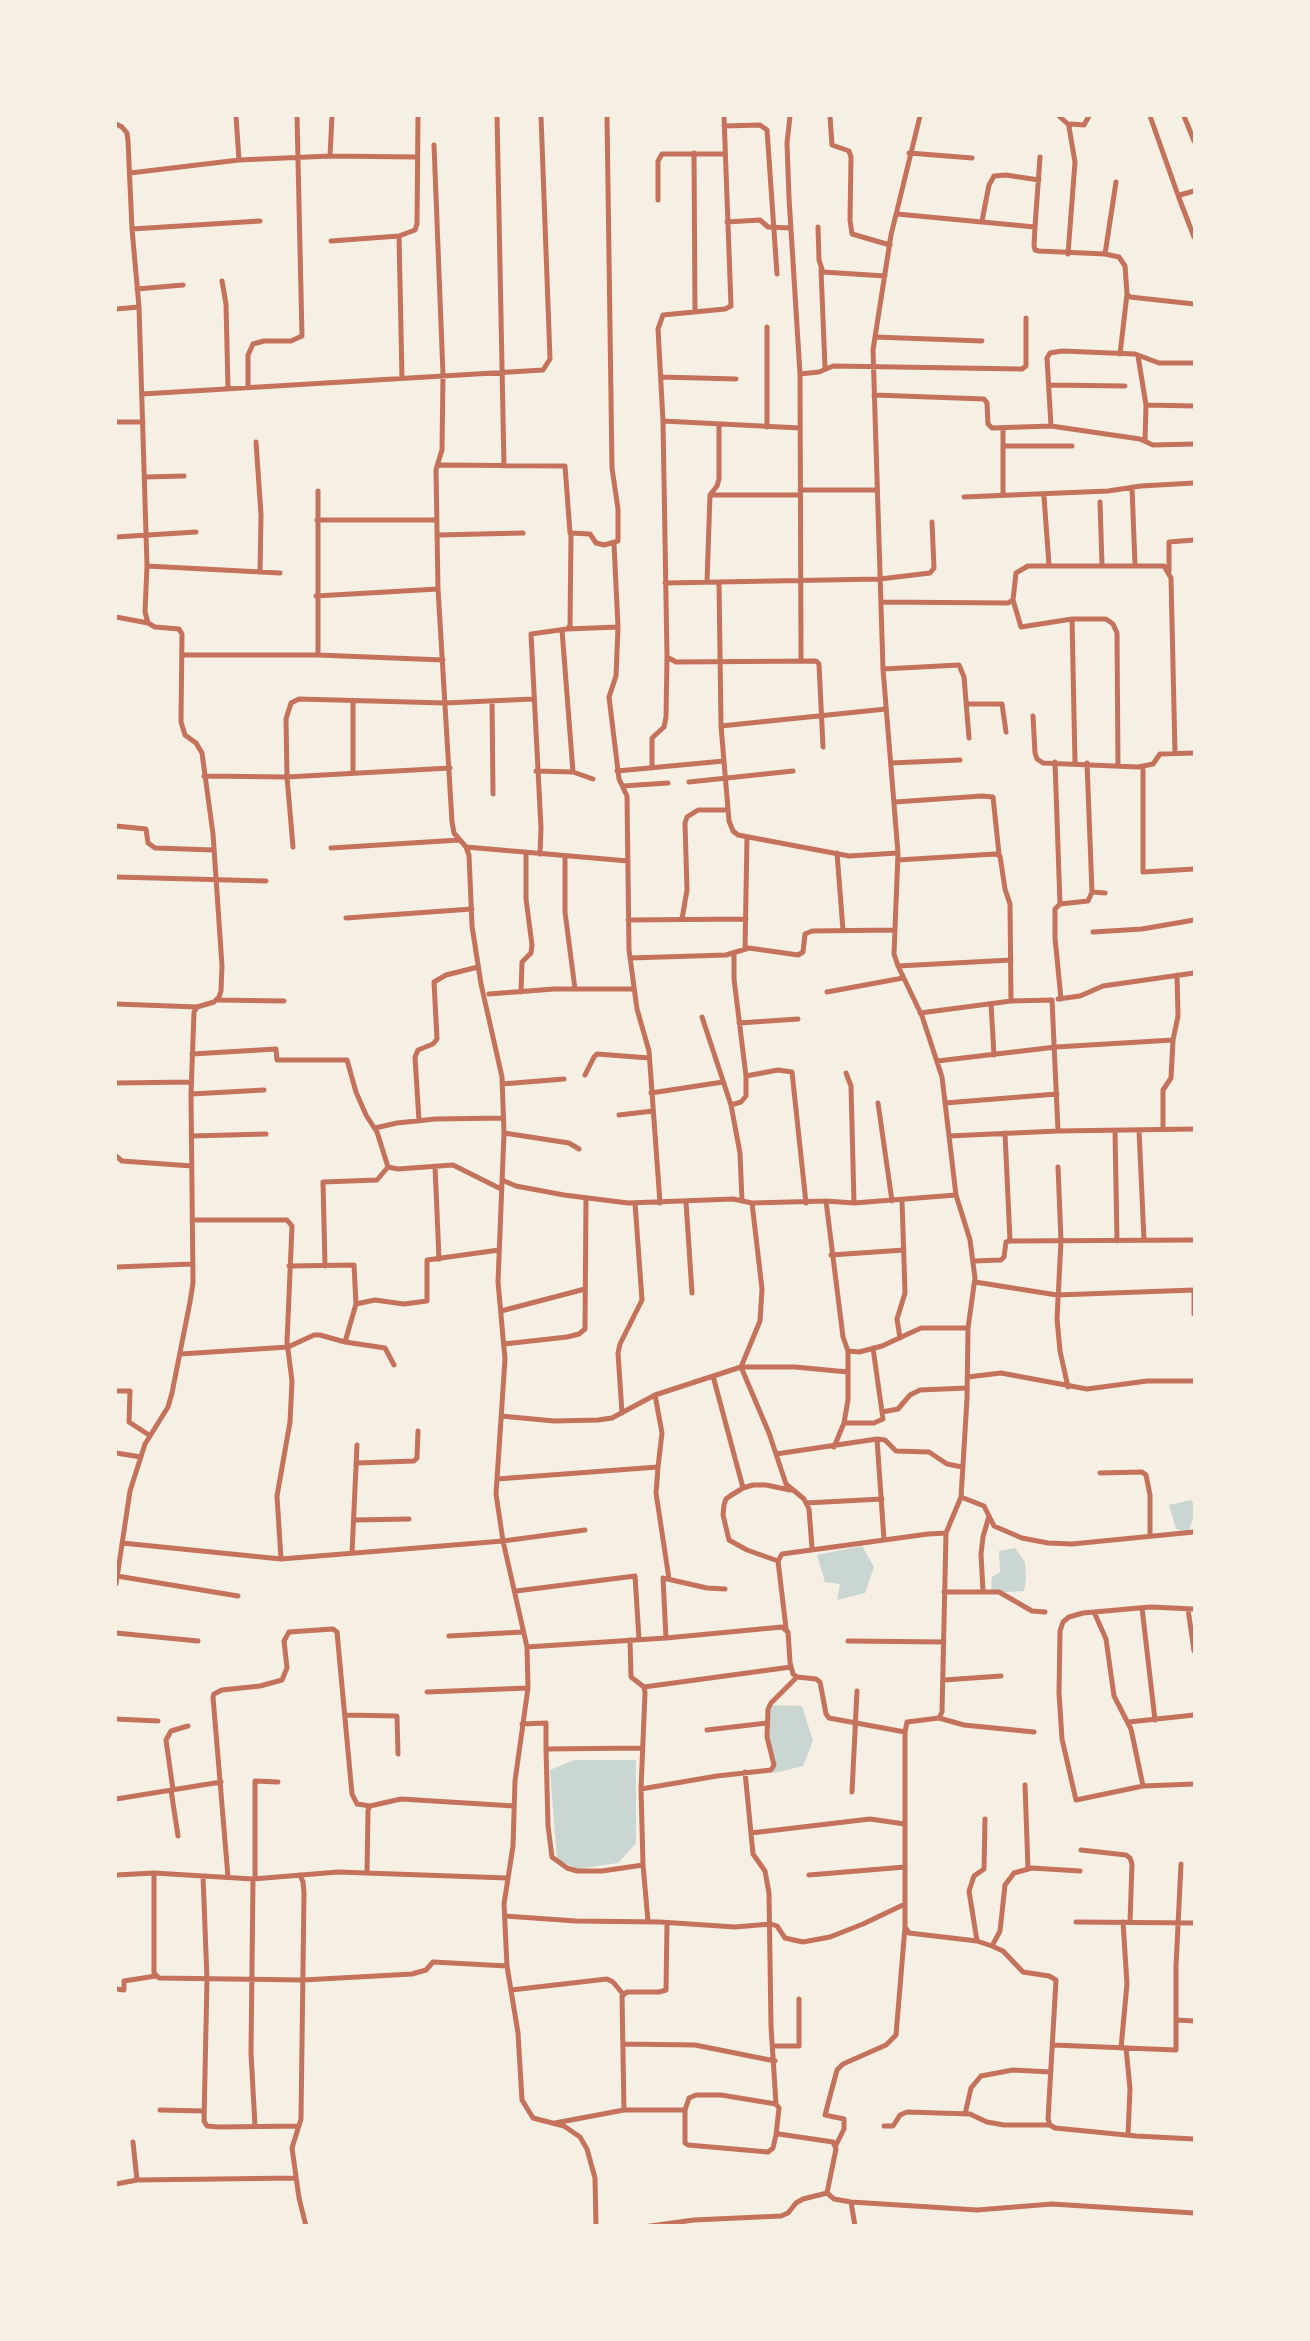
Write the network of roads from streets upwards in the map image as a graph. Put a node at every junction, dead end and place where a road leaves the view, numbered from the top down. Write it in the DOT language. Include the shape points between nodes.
graph roads {
  1 [pos="236,116"];
  2 [pos="297,116"];
  3 [pos="332,116"];
  4 [pos="418,116"];
  5 [pos="497,116"];
  6 [pos="541,116"];
  7 [pos="607,116"];
  8 [pos="724,116"];
  9 [pos="790,116"];
  10 [pos="830,116"];
  11 [pos="920,116"];
  12 [pos="1059,116"];
  13 [pos="1089,116"];
  14 [pos="1150,116"];
  15 [pos="1184,116"];
  16 [pos="116,124"];
  17 [pos="1069,125"];
  18 [pos="724,126"];
  19 [pos="1195,141"];
  20 [pos="434,145"];
  21 [pos="694,153"];
  22 [pos="909,153"];
  23 [pos="725,154"];
  24 [pos="330,156"];
  25 [pos="297,157"];
  26 [pos="418,157"];
  27 [pos="1041,157"];
  28 [pos="972,158"];
  29 [pos="239,160"];
  30 [pos="130,173"];
  31 [pos="1039,180"];
  32 [pos="1116,181"];
  33 [pos="1195,191"];
  34 [pos="1180,197"];
  35 [pos="658,200"];
  36 [pos="897,214"];
  37 [pos="982,220"];
  38 [pos="260,221"];
  39 [pos="727,222"];
  40 [pos="818,227"];
  41 [pos="1035,227"];
  42 [pos="774,228"];
  43 [pos="790,228"];
  44 [pos="132,229"];
  45 [pos="399,236"];
  46 [pos="1195,237"];
  47 [pos="331,241"];
  48 [pos="890,245"];
  49 [pos="1068,254"];
  50 [pos="1105,254"];
  51 [pos="821,268"];
  52 [pos="777,274"];
  53 [pos="885,276"];
  54 [pos="222,281"];
  55 [pos="183,285"];
  56 [pos="138,289"];
  57 [pos="1127,294"];
  58 [pos="1195,304"];
  59 [pos="139,307"];
  60 [pos="116,309"];
  61 [pos="695,312"];
  62 [pos="1026,318"];
  63 [pos="767,327"];
  64 [pos="875,337"];
  65 [pos="982,341"];
  66 [pos="1120,354"];
  67 [pos="1138,356"];
  68 [pos="1195,363"];
  69 [pos="873,366"];
  70 [pos="825,368"];
  71 [pos="503,373"];
  72 [pos="800,374"];
  73 [pos="443,375"];
  74 [pos="661,377"];
  75 [pos="402,378"];
  76 [pos="736,379"];
  77 [pos="1049,385"];
  78 [pos="1125,386"];
  79 [pos="248,387"];
  80 [pos="228,388"];
  81 [pos="142,394"];
  82 [pos="874,394"];
  83 [pos="1146,405"];
  84 [pos="1195,407"];
  85 [pos="663,421"];
  86 [pos="116,422"];
  87 [pos="143,422"];
  88 [pos="719,424"];
  89 [pos="1051,426"];
  90 [pos="767,427"];
  91 [pos="800,428"];
  92 [pos="1003,428"];
  93 [pos="1145,441"];
  94 [pos="256,442"];
  95 [pos="1195,444"];
  96 [pos="1003,446"];
  97 [pos="1072,446"];
  98 [pos="437,466"];
  99 [pos="504,466"];
  100 [pos="184,476"];
  101 [pos="145,477"];
  102 [pos="1195,483"];
  103 [pos="1132,487"];
  104 [pos="877,490"];
  105 [pos="318,491"];
  106 [pos="800,493"];
  107 [pos="1003,494"];
  108 [pos="710,495"];
  109 [pos="964,497"];
  110 [pos="1044,497"];
  111 [pos="1100,502"];
  112 [pos="317,520"];
  113 [pos="437,520"];
  114 [pos="932,522"];
  115 [pos="196,532"];
  116 [pos="523,533"];
  117 [pos="571,534"];
  118 [pos="146,535"];
  119 [pos="438,536"];
  120 [pos="116,537"];
  121 [pos="1195,540"];
  122 [pos="614,544"];
  123 [pos="1049,565"];
  124 [pos="1102,565"];
  125 [pos="1135,565"];
  126 [pos="147,566"];
  127 [pos="260,572"];
  128 [pos="1169,572"];
  129 [pos="280,573"];
  130 [pos="880,579"];
  131 [pos="801,580"];
  132 [pos="707,582"];
  133 [pos="719,582"];
  134 [pos="665,583"];
  135 [pos="438,589"];
  136 [pos="316,596"];
  137 [pos="1013,600"];
  138 [pos="881,602"];
  139 [pos="116,617"];
  140 [pos="1072,619"];
  141 [pos="148,623"];
  142 [pos="618,627"];
  143 [pos="564,630"];
  144 [pos="184,655"];
  145 [pos="318,655"];
  146 [pos="667,657"];
  147 [pos="443,660"];
  148 [pos="801,660"];
  149 [pos="720,662"];
  150 [pos="883,669"];
  151 [pos="533,699"];
  152 [pos="353,701"];
  153 [pos="492,701"];
  154 [pos="445,703"];
  155 [pos="966,704"];
  156 [pos="886,709"];
  157 [pos="820,714"];
  158 [pos="1033,716"];
  159 [pos="721,726"];
  160 [pos="1006,732"];
  161 [pos="969,738"];
  162 [pos="823,747"];
  163 [pos="1195,752"];
  164 [pos="1175,753"];
  165 [pos="960,760"];
  166 [pos="724,761"];
  167 [pos="1055,762"];
  168 [pos="1075,763"];
  169 [pos="1087,763"];
  170 [pos="891,764"];
  171 [pos="1118,765"];
  172 [pos="1143,766"];
  173 [pos="450,768"];
  174 [pos="652,768"];
  175 [pos="536,771"];
  176 [pos="617,771"];
  177 [pos="793,771"];
  178 [pos="354,772"];
  179 [pos="573,772"];
  180 [pos="204,776"];
  181 [pos="287,777"];
  182 [pos="593,779"];
  183 [pos="726,779"];
  184 [pos="689,782"];
  185 [pos="668,783"];
  186 [pos="623,786"];
  187 [pos="493,793"];
  188 [pos="895,802"];
  189 [pos="728,810"];
  190 [pos="116,825"];
  191 [pos="747,837"];
  192 [pos="459,840"];
  193 [pos="293,847"];
  194 [pos="466,847"];
  195 [pos="331,848"];
  196 [pos="214,850"];
  197 [pos="526,852"];
  198 [pos="837,853"];
  199 [pos="540,854"];
  200 [pos="999,854"];
  201 [pos="565,856"];
  202 [pos="898,856"];
  203 [pos="628,861"];
  204 [pos="1195,869"];
  205 [pos="116,877"];
  206 [pos="215,881"];
  207 [pos="266,881"];
  208 [pos="1092,892"];
  209 [pos="1105,892"];
  210 [pos="1060,904"];
  211 [pos="472,909"];
  212 [pos="346,918"];
  213 [pos="682,919"];
  214 [pos="746,919"];
  215 [pos="628,920"];
  216 [pos="1195,920"];
  217 [pos="843,930"];
  218 [pos="895,930"];
  219 [pos="1093,932"];
  220 [pos="745,949"];
  221 [pos="734,954"];
  222 [pos="630,958"];
  223 [pos="1011,960"];
  224 [pos="478,967"];
  225 [pos="898,967"];
  226 [pos="1195,973"];
  227 [pos="1178,975"];
  228 [pos="903,978"];
  229 [pos="575,989"];
  230 [pos="633,989"];
  231 [pos="521,992"];
  232 [pos="827,992"];
  233 [pos="489,994"];
  234 [pos="1061,999"];
  235 [pos="218,1000"];
  236 [pos="1052,1000"];
  237 [pos="284,1001"];
  238 [pos="1012,1001"];
  239 [pos="991,1003"];
  240 [pos="116,1004"];
  241 [pos="197,1007"];
  242 [pos="920,1013"];
  243 [pos="702,1017"];
  244 [pos="798,1019"];
  245 [pos="739,1023"];
  246 [pos="1173,1040"];
  247 [pos="1056,1047"];
  248 [pos="192,1054"];
  249 [pos="994,1055"];
  250 [pos="649,1058"];
  251 [pos="937,1061"];
  252 [pos="846,1073"];
  253 [pos="585,1075"];
  254 [pos="746,1076"];
  255 [pos="564,1079"];
  256 [pos="191,1082"];
  257 [pos="723,1082"];
  258 [pos="116,1083"];
  259 [pos="502,1084"];
  260 [pos="264,1090"];
  261 [pos="651,1093"];
  262 [pos="191,1094"];
  263 [pos="1057,1094"];
  264 [pos="945,1102"];
  265 [pos="878,1103"];
  266 [pos="732,1105"];
  267 [pos="653,1111"];
  268 [pos="619,1115"];
  269 [pos="503,1118"];
  270 [pos="419,1121"];
  271 [pos="375,1128"];
  272 [pos="1163,1129"];
  273 [pos="1195,1129"];
  274 [pos="1115,1130"];
  275 [pos="1139,1130"];
  276 [pos="1058,1131"];
  277 [pos="504,1133"];
  278 [pos="1005,1133"];
  279 [pos="266,1134"];
  280 [pos="191,1136"];
  281 [pos="949,1136"];
  282 [pos="579,1149"];
  283 [pos="116,1156"];
  284 [pos="435,1166"];
  285 [pos="192,1167"];
  286 [pos="388,1167"];
  287 [pos="1058,1167"];
  288 [pos="502,1180"];
  289 [pos="501,1189"];
  290 [pos="956,1195"];
  291 [pos="586,1198"];
  292 [pos="892,1200"];
  293 [pos="902,1200"];
  294 [pos="742,1201"];
  295 [pos="826,1201"];
  296 [pos="686,1202"];
  297 [pos="635,1203"];
  298 [pos="660,1203"];
  299 [pos="752,1203"];
  300 [pos="806,1203"];
  301 [pos="854,1203"];
  302 [pos="192,1220"];
  303 [pos="1144,1240"];
  304 [pos="1195,1240"];
  305 [pos="1010,1241"];
  306 [pos="1061,1241"];
  307 [pos="1117,1241"];
  308 [pos="499,1250"];
  309 [pos="904,1250"];
  310 [pos="831,1255"];
  311 [pos="439,1259"];
  312 [pos="974,1261"];
  313 [pos="192,1265"];
  314 [pos="289,1266"];
  315 [pos="325,1266"];
  316 [pos="116,1267"];
  317 [pos="975,1282"];
  318 [pos="585,1289"];
  319 [pos="1194,1290"];
  320 [pos="692,1293"];
  321 [pos="1058,1295"];
  322 [pos="356,1304"];
  323 [pos="501,1311"];
  324 [pos="1195,1314"];
  325 [pos="968,1328"];
  326 [pos="900,1338"];
  327 [pos="345,1342"];
  328 [pos="504,1344"];
  329 [pos="289,1347"];
  330 [pos="873,1348"];
  331 [pos="848,1351"];
  332 [pos="181,1354"];
  333 [pos="394,1365"];
  334 [pos="741,1367"];
  335 [pos="848,1372"];
  336 [pos="713,1377"];
  337 [pos="968,1377"];
  338 [pos="1195,1381"];
  339 [pos="1068,1387"];
  340 [pos="967,1388"];
  341 [pos="116,1391"];
  342 [pos="655,1395"];
  343 [pos="882,1412"];
  344 [pos="622,1413"];
  345 [pos="501,1416"];
  346 [pos="844,1423"];
  347 [pos="418,1431"];
  348 [pos="149,1435"];
  349 [pos="877,1439"];
  350 [pos="357,1445"];
  351 [pos="834,1447"];
  352 [pos="116,1453"];
  353 [pos="776,1454"];
  354 [pos="141,1457"];
  355 [pos="356,1463"];
  356 [pos="962,1467"];
  357 [pos="658,1468"];
  358 [pos="1100,1473"];
  359 [pos="497,1479"];
  360 [pos="743,1488"];
  361 [pos="793,1491"];
  362 [pos="961,1497"];
  363 [pos="882,1499"];
  364 [pos="806,1503"];
  365 [pos="989,1516"];
  366 [pos="116,1518"];
  367 [pos="125,1518"];
  368 [pos="409,1519"];
  369 [pos="354,1520"];
  370 [pos="585,1530"];
  371 [pos="1195,1532"];
  372 [pos="946,1533"];
  373 [pos="1150,1535"];
  374 [pos="884,1540"];
  375 [pos="503,1541"];
  376 [pos="122,1543"];
  377 [pos="812,1548"];
  378 [pos="352,1553"];
  379 [pos="281,1559"];
  380 [pos="778,1561"];
  381 [pos="117,1576"];
  382 [pos="669,1579"];
  383 [pos="116,1584"];
  384 [pos="725,1589"];
  385 [pos="516,1591"];
  386 [pos="983,1591"];
  387 [pos="944,1592"];
  388 [pos="238,1596"];
  389 [pos="1142,1608"];
  390 [pos="1191,1609"];
  391 [pos="1045,1612"];
  392 [pos="1094,1612"];
  393 [pos="786,1628"];
  394 [pos="523,1632"];
  395 [pos="116,1633"];
  396 [pos="449,1636"];
  397 [pos="666,1638"];
  398 [pos="639,1639"];
  399 [pos="630,1640"];
  400 [pos="198,1641"];
  401 [pos="848,1641"];
  402 [pos="944,1642"];
  403 [pos="527,1647"];
  404 [pos="1195,1651"];
  405 [pos="791,1667"];
  406 [pos="1002,1676"];
  407 [pos="797,1677"];
  408 [pos="944,1680"];
  409 [pos="644,1687"];
  410 [pos="528,1688"];
  411 [pos="857,1691"];
  412 [pos="427,1692"];
  413 [pos="345,1715"];
  414 [pos="1195,1716"];
  415 [pos="939,1718"];
  416 [pos="116,1719"];
  417 [pos="1155,1720"];
  418 [pos="158,1721"];
  419 [pos="1129,1722"];
  420 [pos="767,1723"];
  421 [pos="856,1723"];
  422 [pos="522,1724"];
  423 [pos="188,1726"];
  424 [pos="707,1730"];
  425 [pos="905,1732"];
  426 [pos="1034,1732"];
  427 [pos="642,1748"];
  428 [pos="546,1749"];
  429 [pos="398,1754"];
  430 [pos="746,1772"];
  431 [pos="221,1782"];
  432 [pos="278,1782"];
  433 [pos="1195,1784"];
  434 [pos="1025,1785"];
  435 [pos="1143,1786"];
  436 [pos="640,1789"];
  437 [pos="172,1790"];
  438 [pos="852,1792"];
  439 [pos="116,1799"];
  440 [pos="370,1806"];
  441 [pos="514,1806"];
  442 [pos="985,1819"];
  443 [pos="905,1824"];
  444 [pos="751,1833"];
  445 [pos="177,1836"];
  446 [pos="1081,1850"];
  447 [pos="1181,1864"];
  448 [pos="643,1865"];
  449 [pos="905,1867"];
  450 [pos="1028,1869"];
  451 [pos="1080,1871"];
  452 [pos="154,1873"];
  453 [pos="367,1873"];
  454 [pos="116,1875"];
  455 [pos="300,1875"];
  456 [pos="809,1875"];
  457 [pos="203,1876"];
  458 [pos="228,1877"];
  459 [pos="254,1878"];
  460 [pos="507,1878"];
  461 [pos="905,1904"];
  462 [pos="505,1916"];
  463 [pos="648,1922"];
  464 [pos="1076,1922"];
  465 [pos="1123,1922"];
  466 [pos="1130,1922"];
  467 [pos="667,1923"];
  468 [pos="1179,1923"];
  469 [pos="1195,1923"];
  470 [pos="771,1924"];
  471 [pos="905,1927"];
  472 [pos="977,1941"];
  473 [pos="992,1945"];
  474 [pos="507,1966"];
  475 [pos="156,1976"];
  476 [pos="207,1979"];
  477 [pos="252,1979"];
  478 [pos="303,1980"];
  479 [pos="116,1990"];
  480 [pos="511,1990"];
  481 [pos="623,1994"];
  482 [pos="799,1999"];
  483 [pos="1177,2020"];
  484 [pos="1195,2021"];
  485 [pos="623,2044"];
  486 [pos="1053,2045"];
  487 [pos="773,2046"];
  488 [pos="1124,2048"];
  489 [pos="775,2061"];
  490 [pos="1051,2072"];
  491 [pos="776,2104"];
  492 [pos="159,2110"];
  493 [pos="624,2110"];
  494 [pos="685,2110"];
  495 [pos="203,2111"];
  496 [pos="965,2113"];
  497 [pos="552,2123"];
  498 [pos="1050,2125"];
  499 [pos="255,2126"];
  500 [pos="299,2126"];
  501 [pos="884,2126"];
  502 [pos="776,2135"];
  503 [pos="1128,2135"];
  504 [pos="1195,2139"];
  505 [pos="133,2142"];
  506 [pos="836,2145"];
  507 [pos="296,2178"];
  508 [pos="137,2180"];
  509 [pos="116,2184"];
  510 [pos="827,2193"];
  511 [pos="851,2202"];
  512 [pos="1195,2213"];
  513 [pos="306,2225"];
  514 [pos="596,2225"];
  515 [pos="650,2225"];
  516 [pos="855,2225"];
  1 -- 29 [label="street"];
  2 -- 25 [label="street"];
  3 -- 24 [label="street"];
  4 -- 26 [label="street"];
  5 -- 71 [label="street"];
  6 -- 71 [label="street" via="550,359 543,370"];
  7 -- 122 [label="street" via="612,468 618,509 618,540"];
  8 -- 18 [label="street"];
  9 -- 43 [label="street"];
  10 -- 48 [label="street" via="832,145 849,151 851,158 852,234"];
  11 -- 22 [label="street"];
  12 -- 17 [label="street"];
  13 -- 17 [label="street" via="1084,125"];
  14 -- 34 [label="street"];
  15 -- 19 [label="street"];
  16 -- 30 [label="street" via="127,133"];
  17 -- 49 [label="street" via="1075,162"];
  18 -- 23 [label="street"];
  18 -- 42 [label="street" via="760,125 768,130"];
  20 -- 73 [label="street"];
  21 -- 23 [label="street"];
  21 -- 35 [label="street" via="659,156"];
  21 -- 61 [label="street"];
  22 -- 28 [label="street"];
  22 -- 36 [label="street"];
  23 -- 39 [label="street"];
  24 -- 25 [label="street"];
  24 -- 26 [label="street"];
  25 -- 29 [label="street"];
  25 -- 79 [label="street" via="302,336 253,344 248,355"];
  26 -- 45 [label="street" via="417,224 415,230"];
  27 -- 31 [label="street"];
  29 -- 30 [label="street"];
  30 -- 44 [label="street"];
  31 -- 37 [label="street" via="994,176"];
  31 -- 41 [label="street"];
  32 -- 50 [label="street"];
  33 -- 34 [label="street"];
  34 -- 46 [label="street"];
  36 -- 37 [label="street"];
  36 -- 48 [label="street"];
  37 -- 41 [label="street"];
  38 -- 44 [label="street"];
  39 -- 42 [label="street" via="760,220"];
  39 -- 61 [label="street" via="731,306"];
  40 -- 51 [label="street"];
  41 -- 49 [label="street" via="1035,250"];
  42 -- 43 [label="street"];
  42 -- 52 [label="street"];
  43 -- 72 [label="street"];
  44 -- 56 [label="street"];
  45 -- 47 [label="street"];
  45 -- 75 [label="street"];
  48 -- 53 [label="street"];
  49 -- 50 [label="street"];
  50 -- 57 [label="street" via="1123,261"];
  51 -- 53 [label="street" via="826,273"];
  51 -- 70 [label="street"];
  53 -- 64 [label="street"];
  54 -- 80 [label="street"];
  55 -- 56 [label="street"];
  56 -- 59 [label="street"];
  57 -- 58 [label="street"];
  57 -- 66 [label="street"];
  59 -- 60 [label="street"];
  59 -- 81 [label="street"];
  61 -- 74 [label="street" via="663,315 660,320"];
  62 -- 69 [label="street" via="1026,366 1022,369"];
  63 -- 90 [label="street"];
  64 -- 65 [label="street"];
  64 -- 69 [label="street"];
  66 -- 67 [label="street"];
  66 -- 77 [label="street" via="1050,353"];
  67 -- 68 [label="street" via="1159,363"];
  67 -- 83 [label="street"];
  69 -- 70 [label="street"];
  69 -- 82 [label="street"];
  70 -- 72 [label="street"];
  71 -- 73 [label="street"];
  71 -- 99 [label="street"];
  72 -- 91 [label="street"];
  73 -- 75 [label="street"];
  73 -- 98 [label="street" via="442,450"];
  74 -- 76 [label="street"];
  74 -- 85 [label="street"];
  75 -- 79 [label="street"];
  77 -- 78 [label="street"];
  77 -- 89 [label="street"];
  79 -- 80 [label="street"];
  80 -- 81 [label="street"];
  81 -- 87 [label="street"];
  82 -- 92 [label="street" via="984,399 988,425"];
  82 -- 104 [label="street"];
  83 -- 84 [label="street"];
  83 -- 93 [label="street"];
  85 -- 88 [label="street"];
  85 -- 134 [label="street"];
  86 -- 87 [label="street"];
  87 -- 101 [label="street"];
  88 -- 90 [label="street"];
  88 -- 108 [label="street" via="719,480"];
  89 -- 92 [label="street"];
  89 -- 93 [label="street"];
  90 -- 91 [label="street"];
  91 -- 106 [label="street"];
  92 -- 96 [label="street"];
  93 -- 95 [label="street" via="1153,445"];
  94 -- 127 [label="street"];
  96 -- 97 [label="street"];
  96 -- 107 [label="street"];
  98 -- 99 [label="street"];
  98 -- 113 [label="street"];
  99 -- 117 [label="street" via="565,466"];
  100 -- 101 [label="street"];
  101 -- 118 [label="street"];
  102 -- 103 [label="street"];
  103 -- 107 [label="street"];
  103 -- 125 [label="street"];
  104 -- 106 [label="street"];
  104 -- 130 [label="street"];
  105 -- 112 [label="street"];
  106 -- 108 [label="street"];
  106 -- 131 [label="street"];
  107 -- 109 [label="street"];
  108 -- 132 [label="street"];
  110 -- 123 [label="street"];
  111 -- 124 [label="street"];
  112 -- 113 [label="street"];
  112 -- 136 [label="street"];
  113 -- 119 [label="street"];
  114 -- 130 [label="street" via="933,571"];
  115 -- 118 [label="street"];
  116 -- 119 [label="street"];
  117 -- 122 [label="street" via="590,534 596,542"];
  117 -- 143 [label="street" via="570,626"];
  118 -- 120 [label="street"];
  118 -- 126 [label="street"];
  119 -- 135 [label="street"];
  121 -- 128 [label="street" via="1169,542"];
  122 -- 142 [label="street"];
  123 -- 124 [label="street"];
  123 -- 137 [label="street" via="1020,569"];
  124 -- 125 [label="street"];
  125 -- 128 [label="street" via="1164,566"];
  126 -- 127 [label="street"];
  126 -- 141 [label="street"];
  127 -- 129 [label="street"];
  128 -- 164 [label="street"];
  130 -- 131 [label="street"];
  130 -- 138 [label="street"];
  131 -- 133 [label="street"];
  131 -- 148 [label="street"];
  132 -- 133 [label="street"];
  132 -- 134 [label="street"];
  133 -- 149 [label="street"];
  134 -- 146 [label="street"];
  135 -- 136 [label="street"];
  135 -- 147 [label="street"];
  136 -- 145 [label="street"];
  137 -- 138 [label="street"];
  137 -- 140 [label="street" via="1021,627"];
  138 -- 150 [label="street"];
  139 -- 141 [label="street"];
  140 -- 168 [label="street"];
  140 -- 171 [label="street" via="1107,619 1117,633"];
  141 -- 144 [label="street" via="181,631"];
  142 -- 143 [label="street"];
  142 -- 176 [label="street" via="616,676 609,698"];
  143 -- 151 [label="street" via="531,634"];
  143 -- 179 [label="street"];
  144 -- 145 [label="street"];
  144 -- 180 [label="street" via="181,722 185,735 199,747"];
  145 -- 147 [label="street"];
  146 -- 149 [label="street" via="676,662"];
  146 -- 174 [label="street" via="666,717 664,727 652,738"];
  147 -- 154 [label="street"];
  148 -- 149 [label="street"];
  148 -- 157 [label="street" via="819,664"];
  149 -- 159 [label="street"];
  150 -- 155 [label="street" via="959,665"];
  150 -- 156 [label="street"];
  151 -- 153 [label="street"];
  151 -- 175 [label="street"];
  152 -- 154 [label="street"];
  152 -- 178 [label="street"];
  152 -- 181 [label="street" via="291,702 286,719"];
  153 -- 154 [label="street"];
  153 -- 187 [label="street"];
  154 -- 173 [label="street"];
  155 -- 160 [label="street" via="1002,704"];
  155 -- 161 [label="street"];
  156 -- 157 [label="street"];
  156 -- 170 [label="street"];
  157 -- 159 [label="street"];
  157 -- 162 [label="street"];
  158 -- 167 [label="street" via="1037,759"];
  159 -- 166 [label="street"];
  163 -- 164 [label="street"];
  164 -- 172 [label="street" via="1160,754 1153,764"];
  165 -- 170 [label="street"];
  166 -- 174 [label="street"];
  166 -- 183 [label="street"];
  167 -- 168 [label="street"];
  167 -- 210 [label="street"];
  168 -- 169 [label="street"];
  169 -- 171 [label="street"];
  169 -- 208 [label="street"];
  170 -- 188 [label="street"];
  171 -- 172 [label="street"];
  172 -- 204 [label="street" via="1143,872"];
  173 -- 178 [label="street"];
  173 -- 192 [label="street" via="452,822"];
  174 -- 176 [label="street"];
  175 -- 179 [label="street"];
  175 -- 199 [label="street"];
  176 -- 186 [label="street"];
  177 -- 183 [label="street"];
  178 -- 181 [label="street"];
  179 -- 182 [label="street"];
  180 -- 181 [label="street"];
  180 -- 196 [label="street"];
  181 -- 193 [label="street"];
  183 -- 184 [label="street"];
  183 -- 189 [label="street"];
  185 -- 186 [label="street"];
  186 -- 203 [label="street" via="628,796"];
  188 -- 200 [label="street" via="993,797"];
  188 -- 202 [label="street"];
  189 -- 191 [label="street" via="733,831"];
  189 -- 213 [label="street" via="698,810 687,817 687,890"];
  190 -- 196 [label="street" via="146,829 148,843 155,848"];
  191 -- 198 [label="street"];
  191 -- 214 [label="street"];
  192 -- 194 [label="street"];
  192 -- 195 [label="street"];
  194 -- 197 [label="street"];
  194 -- 211 [label="street"];
  196 -- 206 [label="street"];
  197 -- 199 [label="street"];
  197 -- 231 [label="street" via="526,899 533,945 522,962"];
  198 -- 202 [label="street"];
  198 -- 217 [label="street"];
  199 -- 201 [label="street"];
  200 -- 202 [label="street"];
  200 -- 223 [label="street" via="1010,904"];
  201 -- 203 [label="street"];
  201 -- 229 [label="street" via="565,912"];
  202 -- 218 [label="street"];
  203 -- 215 [label="street"];
  205 -- 206 [label="street"];
  206 -- 207 [label="street"];
  206 -- 235 [label="street" via="222,966"];
  208 -- 209 [label="street"];
  208 -- 210 [label="street" via="1088,901"];
  210 -- 234 [label="street" via="1054,916"];
  211 -- 212 [label="street"];
  211 -- 224 [label="street"];
  213 -- 214 [label="street"];
  213 -- 215 [label="street"];
  214 -- 220 [label="street"];
  215 -- 222 [label="street"];
  216 -- 219 [label="street"];
  217 -- 218 [label="street"];
  217 -- 220 [label="street" via="807,932 803,952 798,955"];
  218 -- 225 [label="street"];
  220 -- 221 [label="street"];
  221 -- 222 [label="street"];
  221 -- 245 [label="street"];
  222 -- 230 [label="street"];
  223 -- 225 [label="street"];
  223 -- 238 [label="street"];
  224 -- 259 [label="street"];
  224 -- 270 [label="street" via="434,982 437,1039 418,1050 415,1057"];
  225 -- 228 [label="street"];
  226 -- 227 [label="street"];
  227 -- 234 [label="street" via="1103,986"];
  227 -- 246 [label="street"];
  228 -- 232 [label="street"];
  228 -- 242 [label="street"];
  229 -- 230 [label="street"];
  229 -- 231 [label="street"];
  230 -- 250 [label="street"];
  231 -- 233 [label="street"];
  234 -- 236 [label="street"];
  235 -- 237 [label="street"];
  235 -- 241 [label="street"];
  236 -- 238 [label="street"];
  236 -- 247 [label="street"];
  238 -- 239 [label="street"];
  239 -- 242 [label="street"];
  239 -- 249 [label="street"];
  240 -- 241 [label="street"];
  241 -- 248 [label="street"];
  242 -- 251 [label="street"];
  243 -- 257 [label="street"];
  244 -- 245 [label="street"];
  245 -- 254 [label="street"];
  246 -- 247 [label="street"];
  246 -- 272 [label="street" via="1171,1078 1163,1090"];
  247 -- 249 [label="street"];
  247 -- 263 [label="street"];
  248 -- 256 [label="street"];
  248 -- 271 [label="street" via="276,1049 277,1060 347,1059 356,1092"];
  249 -- 251 [label="street"];
  250 -- 253 [label="street" via="597,1054"];
  250 -- 261 [label="street"];
  251 -- 264 [label="street"];
  252 -- 301 [label="street" via="851,1086"];
  254 -- 266 [label="street" via="746,1097"];
  254 -- 300 [label="street" via="792,1072"];
  255 -- 259 [label="street"];
  256 -- 258 [label="street"];
  256 -- 262 [label="street"];
  257 -- 261 [label="street"];
  257 -- 266 [label="street"];
  259 -- 269 [label="street"];
  260 -- 262 [label="street"];
  261 -- 267 [label="street"];
  262 -- 280 [label="street"];
  263 -- 264 [label="street"];
  263 -- 276 [label="street"];
  264 -- 281 [label="street"];
  265 -- 292 [label="street"];
  266 -- 294 [label="street"];
  267 -- 268 [label="street"];
  267 -- 298 [label="street"];
  269 -- 270 [label="street"];
  269 -- 277 [label="street"];
  270 -- 271 [label="street"];
  271 -- 286 [label="street"];
  272 -- 273 [label="street"];
  272 -- 275 [label="street"];
  274 -- 275 [label="street"];
  274 -- 276 [label="street"];
  274 -- 307 [label="street"];
  275 -- 303 [label="street"];
  276 -- 278 [label="street"];
  277 -- 282 [label="street" via="569,1143"];
  277 -- 288 [label="street"];
  278 -- 281 [label="street"];
  278 -- 305 [label="street"];
  279 -- 280 [label="street"];
  280 -- 285 [label="street"];
  281 -- 290 [label="street"];
  283 -- 285 [label="street" via="122,1161"];
  284 -- 286 [label="street"];
  284 -- 289 [label="street" via="453,1165"];
  284 -- 311 [label="street"];
  285 -- 302 [label="street"];
  286 -- 315 [label="street" via="377,1180 323,1182"];
  287 -- 306 [label="street"];
  288 -- 289 [label="street"];
  288 -- 291 [label="street"];
  289 -- 308 [label="street"];
  290 -- 293 [label="street"];
  290 -- 312 [label="street"];
  291 -- 297 [label="street"];
  291 -- 318 [label="street"];
  292 -- 293 [label="street"];
  292 -- 301 [label="street"];
  293 -- 309 [label="street"];
  294 -- 296 [label="street"];
  294 -- 299 [label="street"];
  295 -- 300 [label="street"];
  295 -- 301 [label="street"];
  295 -- 310 [label="street"];
  296 -- 298 [label="street"];
  296 -- 320 [label="street"];
  297 -- 298 [label="street"];
  297 -- 344 [label="street" via="642,1300 618,1353"];
  299 -- 300 [label="street"];
  299 -- 334 [label="street" via="762,1289 760,1321"];
  302 -- 313 [label="street"];
  302 -- 314 [label="street" via="287,1220 292,1226"];
  303 -- 304 [label="street"];
  303 -- 307 [label="street"];
  305 -- 306 [label="street"];
  305 -- 312 [label="street" via="1001,1260"];
  306 -- 307 [label="street"];
  306 -- 321 [label="street"];
  308 -- 311 [label="street"];
  308 -- 323 [label="street"];
  309 -- 310 [label="street"];
  309 -- 326 [label="street"];
  310 -- 331 [label="street"];
  311 -- 322 [label="street" via="427,1260 427,1301"];
  312 -- 317 [label="street"];
  313 -- 316 [label="street"];
  313 -- 332 [label="street"];
  314 -- 315 [label="street"];
  314 -- 329 [label="street"];
  315 -- 322 [label="street" via="354,1265"];
  317 -- 321 [label="street"];
  317 -- 325 [label="street"];
  318 -- 323 [label="street"];
  318 -- 328 [label="street" via="586,1322 579,1334"];
  319 -- 321 [label="street"];
  319 -- 324 [label="street"];
  321 -- 339 [label="street" via="1060,1351"];
  322 -- 327 [label="street"];
  323 -- 328 [label="street"];
  325 -- 326 [label="street" via="921,1328"];
  325 -- 337 [label="street"];
  326 -- 330 [label="street"];
  327 -- 329 [label="street" via="314,1335"];
  327 -- 333 [label="street" via="386,1348"];
  328 -- 345 [label="street"];
  329 -- 332 [label="street"];
  329 -- 379 [label="street" via="290,1422 278,1496"];
  330 -- 331 [label="street"];
  330 -- 343 [label="street"];
  331 -- 335 [label="street"];
  332 -- 348 [label="street" via="167,1407"];
  334 -- 335 [label="street"];
  334 -- 336 [label="street"];
  334 -- 353 [label="street"];
  335 -- 346 [label="street"];
  336 -- 342 [label="street"];
  336 -- 360 [label="street"];
  337 -- 339 [label="street" via="1000,1373"];
  337 -- 340 [label="street"];
  338 -- 339 [label="street"];
  340 -- 343 [label="street" via="920,1390 898,1409"];
  340 -- 356 [label="street"];
  341 -- 348 [label="street" via="130,1391 129,1422"];
  342 -- 344 [label="street"];
  342 -- 357 [label="street" via="662,1433"];
  343 -- 346 [label="street" via="879,1422"];
  344 -- 345 [label="street" via="598,1420"];
  345 -- 359 [label="street"];
  346 -- 351 [label="street"];
  347 -- 355 [label="street" via="414,1461"];
  348 -- 354 [label="street"];
  349 -- 351 [label="street"];
  349 -- 356 [label="street" via="896,1451 929,1452"];
  349 -- 363 [label="street"];
  350 -- 355 [label="street"];
  351 -- 353 [label="street"];
  352 -- 354 [label="street"];
  353 -- 361 [label="street"];
  354 -- 367 [label="street"];
  355 -- 369 [label="street"];
  356 -- 362 [label="street"];
  357 -- 359 [label="street"];
  357 -- 382 [label="street" via="656,1493"];
  358 -- 373 [label="street" via="1146,1475"];
  359 -- 375 [label="street"];
  360 -- 361 [label="street" via="766,1485"];
  360 -- 380 [label="street" via="724,1504 729,1540"];
  361 -- 364 [label="street"];
  362 -- 365 [label="street" via="984,1506"];
  362 -- 372 [label="street"];
  363 -- 364 [label="street"];
  363 -- 374 [label="street"];
  364 -- 377 [label="street"];
  365 -- 373 [label="street" via="994,1526 1004,1531 1048,1544"];
  365 -- 386 [label="street" via="981,1554"];
  366 -- 367 [label="street"];
  367 -- 376 [label="street"];
  368 -- 369 [label="street"];
  369 -- 378 [label="street"];
  370 -- 375 [label="street"];
  371 -- 373 [label="street"];
  372 -- 374 [label="street"];
  372 -- 387 [label="street"];
  374 -- 377 [label="street"];
  375 -- 378 [label="street"];
  375 -- 385 [label="street"];
  376 -- 379 [label="street"];
  376 -- 381 [label="street"];
  377 -- 380 [label="street" via="785,1552"];
  378 -- 379 [label="street"];
  380 -- 393 [label="street"];
  381 -- 383 [label="street"];
  381 -- 388 [label="street"];
  382 -- 384 [label="street"];
  382 -- 397 [label="street" via="663,1578"];
  385 -- 394 [label="street"];
  385 -- 398 [label="street" via="635,1576"];
  386 -- 387 [label="street"];
  386 -- 391 [label="street" via="999,1592 1032,1611"];
  387 -- 402 [label="street"];
  389 -- 390 [label="street"];
  389 -- 392 [label="street"];
  389 -- 417 [label="street"];
  390 -- 404 [label="street"];
  392 -- 419 [label="street" via="1106,1639 1114,1696"];
  392 -- 435 [label="street" via="1069,1617 1060,1631 1062,1739 1076,1800"];
  393 -- 397 [label="street"];
  393 -- 405 [label="street"];
  394 -- 396 [label="street"];
  394 -- 403 [label="street"];
  395 -- 400 [label="street"];
  397 -- 398 [label="street"];
  398 -- 399 [label="street"];
  399 -- 403 [label="street"];
  399 -- 409 [label="street" via="629,1672"];
  401 -- 402 [label="street"];
  402 -- 408 [label="street"];
  403 -- 410 [label="street"];
  405 -- 407 [label="street"];
  405 -- 409 [label="street"];
  406 -- 408 [label="street"];
  407 -- 420 [label="street" via="771,1703"];
  407 -- 421 [label="street" via="820,1682 829,1718"];
  408 -- 415 [label="street"];
  409 -- 427 [label="street"];
  410 -- 412 [label="street"];
  410 -- 422 [label="street"];
  411 -- 421 [label="street"];
  413 -- 429 [label="street" via="397,1716"];
  413 -- 431 [label="street" via="337,1632 289,1632 284,1641 287,1668 282,1680 214,1693"];
  413 -- 440 [label="street" via="352,1794 357,1804"];
  414 -- 417 [label="street"];
  415 -- 425 [label="street" via="907,1723"];
  415 -- 426 [label="street"];
  416 -- 418 [label="street"];
  417 -- 419 [label="street"];
  419 -- 435 [label="street"];
  420 -- 424 [label="street"];
  420 -- 430 [label="street" via="774,1768"];
  421 -- 425 [label="street"];
  421 -- 438 [label="street"];
  422 -- 428 [label="street" via="545,1723"];
  422 -- 441 [label="street"];
  423 -- 437 [label="street" via="171,1731 166,1740"];
  425 -- 443 [label="street"];
  427 -- 428 [label="street"];
  427 -- 436 [label="street"];
  428 -- 448 [label="street" via="552,1857 577,1871"];
  430 -- 436 [label="street"];
  430 -- 444 [label="street"];
  431 -- 437 [label="street"];
  431 -- 458 [label="street"];
  432 -- 459 [label="street" via="255,1781"];
  433 -- 435 [label="street"];
  434 -- 450 [label="street"];
  436 -- 448 [label="street"];
  437 -- 439 [label="street"];
  437 -- 445 [label="street"];
  440 -- 441 [label="street" via="401,1799"];
  440 -- 453 [label="street"];
  441 -- 460 [label="street"];
  442 -- 472 [label="street" via="984,1869 974,1876 969,1891"];
  443 -- 444 [label="street" via="870,1819"];
  443 -- 449 [label="street"];
  444 -- 470 [label="street" via="755,1860 765,1871"];
  446 -- 466 [label="street" via="1130,1858"];
  447 -- 468 [label="street"];
  448 -- 463 [label="street"];
  449 -- 456 [label="street"];
  449 -- 461 [label="street"];
  450 -- 451 [label="street"];
  450 -- 473 [label="street" via="1014,1873 1005,1885 1000,1931"];
  452 -- 454 [label="street"];
  452 -- 457 [label="street"];
  452 -- 475 [label="street"];
  453 -- 455 [label="street"];
  453 -- 460 [label="street"];
  455 -- 459 [label="street"];
  455 -- 478 [label="street"];
  457 -- 458 [label="street"];
  457 -- 476 [label="street"];
  458 -- 459 [label="street"];
  459 -- 477 [label="street"];
  460 -- 462 [label="street"];
  461 -- 470 [label="street" via="830,1937 803,1942 785,1938"];
  461 -- 471 [label="street"];
  462 -- 463 [label="street"];
  462 -- 474 [label="street"];
  463 -- 467 [label="street"];
  464 -- 465 [label="street"];
  465 -- 466 [label="street"];
  465 -- 488 [label="street" via="1128,1984"];
  466 -- 468 [label="street"];
  467 -- 470 [label="street"];
  467 -- 481 [label="street" via="666,1990"];
  468 -- 469 [label="street"];
  468 -- 483 [label="street"];
  470 -- 487 [label="street"];
  471 -- 472 [label="street" via="909,1933"];
  471 -- 506 [label="street" via="896,2035 837,2070 825,2115 844,2119"];
  472 -- 473 [label="street"];
  473 -- 486 [label="street" via="1023,1972 1056,1980"];
  474 -- 478 [label="street" via="435,1962 412,1974"];
  474 -- 480 [label="street"];
  475 -- 476 [label="street"];
  475 -- 479 [label="street" via="124,1981 124,1990"];
  476 -- 477 [label="street"];
  476 -- 495 [label="street"];
  477 -- 478 [label="street"];
  477 -- 499 [label="street"];
  478 -- 500 [label="street"];
  480 -- 481 [label="street" via="607,1979"];
  480 -- 497 [label="street" via="523,2100 533,2118"];
  481 -- 485 [label="street"];
  482 -- 487 [label="street" via="799,2046"];
  483 -- 484 [label="street"];
  483 -- 488 [label="street" via="1176,2050"];
  485 -- 489 [label="street" via="695,2045"];
  485 -- 493 [label="street"];
  486 -- 488 [label="street"];
  486 -- 490 [label="street"];
  487 -- 489 [label="street"];
  488 -- 503 [label="street" via="1129,2080"];
  489 -- 491 [label="street"];
  490 -- 496 [label="street" via="1013,2070 981,2076 971,2088"];
  490 -- 498 [label="street"];
  491 -- 494 [label="street" via="696,2095 689,2098"];
  491 -- 502 [label="street"];
  492 -- 495 [label="street"];
  493 -- 494 [label="street"];
  493 -- 497 [label="street"];
  494 -- 502 [label="street" via="688,2144 768,2152"];
  495 -- 499 [label="street" via="207,2126"];
  496 -- 498 [label="street" via="992,2123"];
  496 -- 501 [label="street" via="907,2112 894,2126"];
  497 -- 514 [label="street" via="580,2137 587,2149 596,2186"];
  498 -- 503 [label="street"];
  499 -- 500 [label="street"];
  500 -- 507 [label="street" via="292,2148"];
  502 -- 506 [label="street"];
  503 -- 504 [label="street"];
  505 -- 508 [label="street"];
  506 -- 510 [label="street"];
  507 -- 508 [label="street"];
  507 -- 513 [label="street"];
  508 -- 509 [label="street"];
  510 -- 511 [label="street"];
  510 -- 515 [label="street" via="803,2199 781,2216"];
  511 -- 512 [label="street" via="977,2210 1052,2204"];
  511 -- 516 [label="street"];
}
